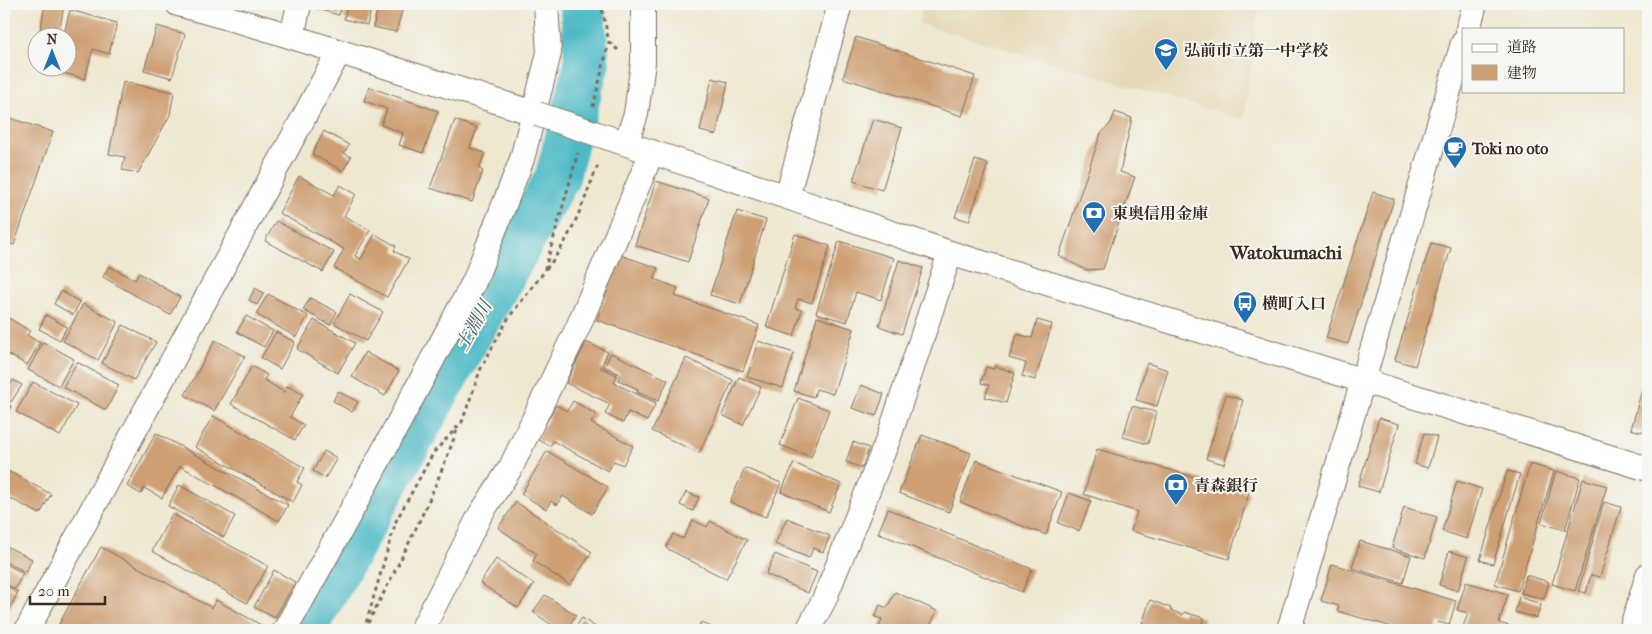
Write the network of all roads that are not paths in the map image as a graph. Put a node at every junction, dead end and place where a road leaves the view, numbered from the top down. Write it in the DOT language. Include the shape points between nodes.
graph roads {
  1 [pos="178,4"];
  2 [pos="299,4"];
  3 [pos="546,4"];
  4 [pos="643,4"];
  5 [pos="840,4"];
  6 [pos="1475,4"];
  7 [pos="1468,28"];
  8 [pos="292,37"];
  9 [pos="1462,46"];
  10 [pos="339,52"];
  11 [pos="535,113"];
  12 [pos="626,143"];
  13 [pos="652,152"];
  14 [pos="787,197"];
  15 [pos="950,253"];
  16 [pos="1362,382"];
  17 [pos="1648,469"];
  18 [pos="1648,575"];
  19 [pos="27,630"];
  20 [pos="285,630"];
  21 [pos="422,630"];
  22 [pos="808,630"];
  23 [pos="1288,630"];
  24 [pos="1631,630"];
  1 -- 8 [label="street"];
  2 -- 8 [label="street"];
  3 -- 11 [label="street" via="549,53"];
  4 -- 12 [label="street" via="643,62 636,114"];
  5 -- 14 [label="street"];
  6 -- 7 [label="street"];
  8 -- 10 [label="street"];
  9 -- 16 [label="street"];
  10 -- 11 [label="street"];
  10 -- 19 [label="street"];
  11 -- 12 [label="street, bridge" via="594,124"];
  11 -- 20 [label="street" via="522,159 474,282"];
  12 -- 13 [label="street"];
  13 -- 14 [label="street"];
  13 -- 21 [label="street" via="578,327 511,467 480,515"];
  14 -- 15 [label="street"];
  15 -- 16 [label="street"];
  15 -- 22 [label="street" via="889,438 824,600"];
  16 -- 17 [label="street"];
  16 -- 23 [label="street"];
  18 -- 24 [label="street"];
}
